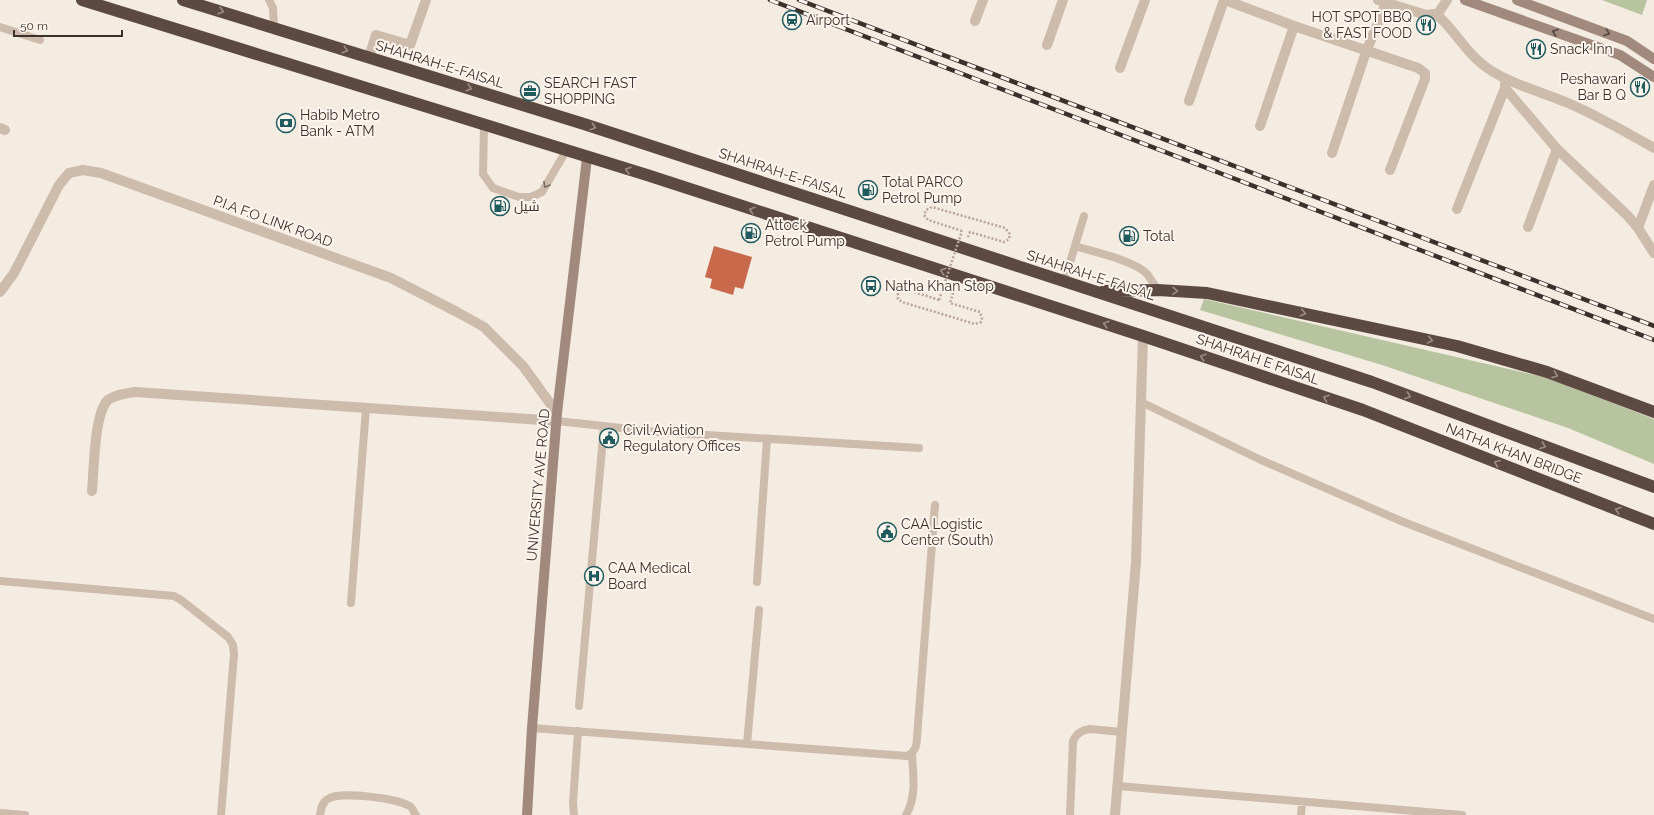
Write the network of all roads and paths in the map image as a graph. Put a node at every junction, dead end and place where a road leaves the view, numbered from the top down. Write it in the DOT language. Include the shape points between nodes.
graph roads {
  1 [pos="82,0"];
  2 [pos="269,0"];
  3 [pos="426,0"];
  4 [pos="983,0"];
  5 [pos="1063,0"];
  6 [pos="1145,0"];
  7 [pos="1224,0"];
  8 [pos="1447,0"];
  9 [pos="1465,0"];
  10 [pos="1517,0"];
  11 [pos="190,1"];
  12 [pos="1382,2"];
  13 [pos="1437,16"];
  14 [pos="975,21"];
  15 [pos="1294,26"];
  16 [pos="0,27"];
  17 [pos="274,28"];
  18 [pos="40,40"];
  19 [pos="1047,44"];
  20 [pos="1366,52"];
  21 [pos="369,57"];
  22 [pos="1654,58"];
  23 [pos="1120,68"];
  24 [pos="1654,77"];
  25 [pos="1505,83"];
  26 [pos="1189,101"];
  27 [pos="484,126"];
  28 [pos="1260,126"];
  29 [pos="1654,148"];
  30 [pos="1558,149"];
  31 [pos="566,151"];
  32 [pos="1332,153"];
  33 [pos="587,158"];
  34 [pos="1390,170"];
  35 [pos="1654,185"];
  36 [pos="1457,209"];
  37 [pos="1084,216"];
  38 [pos="1528,226"];
  39 [pos="1638,228"];
  40 [pos="1075,246"];
  41 [pos="964,249"];
  42 [pos="1654,253"];
  43 [pos="958,276"];
  44 [pos="1064,282"];
  45 [pos="1158,290"];
  46 [pos="0,292"];
  47 [pos="1094,292"];
  48 [pos="1143,336"];
  49 [pos="1372,382"];
  50 [pos="1141,402"];
  51 [pos="366,408"];
  52 [pos="1363,410"];
  53 [pos="1654,412"];
  54 [pos="557,417"];
  55 [pos="604,426"];
  56 [pos="767,440"];
  57 [pos="919,448"];
  58 [pos="1654,487"];
  59 [pos="92,491"];
  60 [pos="935,505"];
  61 [pos="1654,524"];
  62 [pos="0,581"];
  63 [pos="757,582"];
  64 [pos="351,603"];
  65 [pos="759,610"];
  66 [pos="1654,619"];
  67 [pos="579,706"];
  68 [pos="532,728"];
  69 [pos="578,731"];
  70 [pos="1122,732"];
  71 [pos="747,744"];
  72 [pos="912,754"];
  73 [pos="1118,786"];
  74 [pos="1302,802"];
  75 [pos="0,813"];
  76 [pos="25,815"];
  77 [pos="221,815"];
  78 [pos="320,815"];
  79 [pos="416,815"];
  80 [pos="527,815"];
  81 [pos="574,815"];
  82 [pos="906,815"];
  83 [pos="1070,815"];
  84 [pos="1115,815"];
  85 [pos="1301,815"];
  86 [pos="1462,815"];
  1 -- 27 [label="highway"];
  2 -- 17 [label="lane" via="273,8"];
  3 -- 21 [label="street" via="410,45 376,35"];
  4 -- 14 [label="street"];
  5 -- 19 [label="street"];
  6 -- 23 [label="street"];
  7 -- 15 [label="street"];
  7 -- 26 [label="street"];
  8 -- 13 [label="street"];
  24 -- 9 [label="street, one-way" via="1620,56"];
  10 -- 22 [label="street, one-way" via="1627,41"];
  11 -- 17 [label="highway, SHAHRAH-E-FAISAL, one-way"];
  12 -- 13 [label="street"];
  12 -- 20 [label="street"];
  13 -- 25 [label="street" via="1482,64"];
  15 -- 20 [label="street"];
  15 -- 28 [label="street"];
  16 -- 18 [label="lane"];
  17 -- 21 [label="highway, SHAHRAH-E-FAISAL, one-way"];
  20 -- 32 [label="street"];
  20 -- 34 [label="street" via="1418,68 1425,73"];
  21 -- 41 [label="highway, SHAHRAH-E-FAISAL, one-way" via="591,126"];
  25 -- 29 [label="street" via="1594,115"];
  25 -- 30 [label="street"];
  25 -- 36 [label="street"];
  27 -- 31 [label="highway"];
  31 -- 27 [label="lane, one-way" via="542,192 531,197 519,197 493,188 483,174"];
  30 -- 38 [label="street"];
  30 -- 39 [label="street"];
  31 -- 33 [label="highway"];
  43 -- 33 [label="highway, one-way"];
  33 -- 54 [label="street, UNIVERSITY AVE ROAD"];
  35 -- 39 [label="street"];
  37 -- 40 [label="lane"];
  39 -- 42 [label="street"];
  40 -- 44 [label="lane"];
  40 -- 45 [label="lane" via="1139,268"];
  41 -- 43 [label="path, bridge" via="970,232 1001,242 1007,241 1010,234 1005,228 932,207 926,210 924,215 928,220 962,231 940,300 905,289 898,294 898,299 975,324 981,322 980,312 950,303"];
  41 -- 44 [label="highway, SHAHRAH-E-FAISAL"];
  48 -- 43 [label="highway, one-way"];
  44 -- 47 [label="highway, SHAHRAH-E-FAISAL"];
  45 -- 47 [label="highway"];
  45 -- 53 [label="highway, one-way" via="1207,293 1457,346 1547,372"];
  46 -- 54 [label="street, P.I.A F.O LINK ROAD" via="14,273 52,197 69,173 83,170 101,173 390,278 457,312 484,327 523,366"];
  47 -- 49 [label="highway, SHAHRAH-E-FAISAL"];
  48 -- 50 [label="street"];
  52 -- 48 [label="highway, SHAHRAH E FAISAL, one-way"];
  49 -- 58 [label="highway, NATHA KHAN BRIDGE, one-way"];
  50 -- 66 [label="lane" via="1261,460 1401,521"];
  50 -- 70 [label="street" via="1136,562"];
  51 -- 54 [label="street"];
  51 -- 59 [label="street" via="135,392 123,394 109,400 102,408 98,419"];
  51 -- 64 [label="lane"];
  61 -- 52 [label="highway, NATHA KHAN BRIDGE, one-way"];
  54 -- 55 [label="lane"];
  54 -- 68 [label="street, UNIVERSITY AVE ROAD"];
  55 -- 56 [label="lane"];
  55 -- 67 [label="lane"];
  56 -- 57 [label="lane"];
  56 -- 63 [label="lane"];
  60 -- 72 [label="lane" via="917,737"];
  62 -- 77 [label="lane" via="174,596 228,637 233,645 234,654"];
  65 -- 71 [label="lane"];
  68 -- 69 [label="lane"];
  68 -- 80 [label="street, UNIVERSITY AVE ROAD"];
  69 -- 71 [label="lane"];
  69 -- 81 [label="lane"];
  70 -- 73 [label="street"];
  70 -- 83 [label="lane" via="1090,729 1075,737"];
  71 -- 72 [label="lane" via="907,756"];
  72 -- 82 [label="lane" via="914,789 911,806"];
  73 -- 74 [label="lane"];
  73 -- 84 [label="street"];
  74 -- 85 [label="lane"];
  74 -- 86 [label="lane"];
  75 -- 76 [label="lane"];
  78 -- 79 [label="lane" via="326,799 341,795 393,800 410,807"];
}
